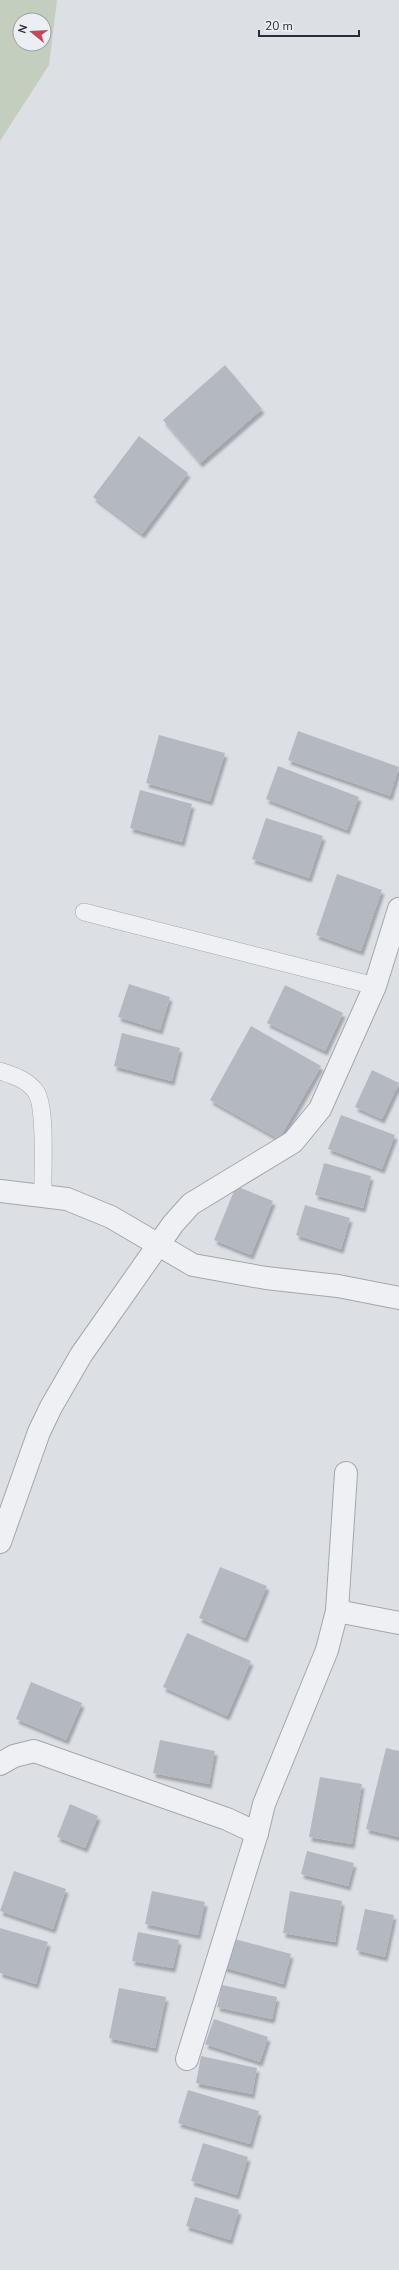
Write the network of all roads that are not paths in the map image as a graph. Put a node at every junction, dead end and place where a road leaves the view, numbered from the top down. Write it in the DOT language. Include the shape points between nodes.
graph roads {
  1 [pos="399,910"];
  2 [pos="84,912"];
  3 [pos="375,986"];
  4 [pos="0,1071"];
  5 [pos="0,1191"];
  6 [pos="43,1196"];
  7 [pos="158,1246"];
  8 [pos="399,1298"];
  9 [pos="346,1474"];
  10 [pos="0,1542"];
  11 [pos="337,1611"];
  12 [pos="399,1623"];
  13 [pos="0,1764"];
  14 [pos="257,1833"];
  15 [pos="187,2059"];
  1 -- 3 [label="street"];
  2 -- 3 [label="lane"];
  3 -- 7 [label="street" via="320,1109 293,1142 191,1204"];
  4 -- 6 [label="lane" via="26,1081 37,1093 42,1116"];
  5 -- 6 [label="street"];
  6 -- 7 [label="street" via="68,1199 111,1217"];
  7 -- 8 [label="street" via="193,1265 266,1278 338,1286"];
  7 -- 10 [label="street" via="81,1355 51,1407 39,1432"];
  9 -- 11 [label="street"];
  11 -- 12 [label="street"];
  11 -- 14 [label="street" via="327,1650 264,1804"];
  13 -- 14 [label="street" via="14,1756 34,1751 227,1819"];
  14 -- 15 [label="street"];
}
